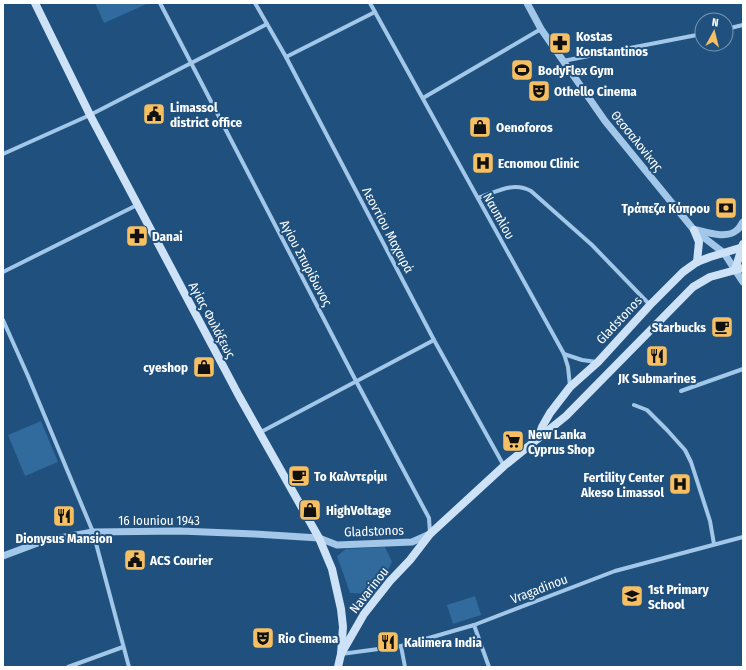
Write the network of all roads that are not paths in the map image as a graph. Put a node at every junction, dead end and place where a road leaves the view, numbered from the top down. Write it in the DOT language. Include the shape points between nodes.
graph roads {
  1 [pos="35,3"];
  2 [pos="160,3"];
  3 [pos="255,3"];
  4 [pos="370,3"];
  5 [pos="527,3"];
  6 [pos="375,12"];
  7 [pos="267,24"];
  8 [pos="541,29"];
  9 [pos="694,36"];
  10 [pos="286,57"];
  11 [pos="563,61"];
  12 [pos="191,64"];
  13 [pos="423,98"];
  14 [pos="90,115"];
  15 [pos="3,154"];
  16 [pos="478,198"];
  17 [pos="137,205"];
  18 [pos="743,222"];
  19 [pos="694,230"];
  20 [pos="743,247"];
  21 [pos="724,253"];
  22 [pos="697,262"];
  23 [pos="739,269"];
  24 [pos="3,272"];
  25 [pos="743,282"];
  26 [pos="650,304"];
  27 [pos="3,320"];
  28 [pos="434,340"];
  29 [pos="564,354"];
  30 [pos="598,362"];
  31 [pos="743,369"];
  32 [pos="356,381"];
  33 [pos="570,387"];
  34 [pos="681,390"];
  35 [pos="634,405"];
  36 [pos="258,433"];
  37 [pos="537,438"];
  38 [pos="504,466"];
  39 [pos="93,532"];
  40 [pos="430,534"];
  41 [pos="743,537"];
  42 [pos="319,538"];
  43 [pos="714,544"];
  44 [pos="3,556"];
  45 [pos="474,625"];
  46 [pos="400,646"];
  47 [pos="123,647"];
  48 [pos="341,654"];
  49 [pos="68,667"];
  50 [pos="129,667"];
  51 [pos="338,667"];
  52 [pos="405,667"];
  53 [pos="489,667"];
  1 -- 14 [label="main road, Αγίας Φυλάξεως"];
  2 -- 12 [label="street, Αγίου Σπυρίδωνος"];
  3 -- 7 [label="street, Λεοντίου Μαχαιρά"];
  4 -- 6 [label="street, Ναυπλίου"];
  5 -- 8 [label="street, Θεσσαλονίκης"];
  6 -- 10 [label="street"];
  6 -- 13 [label="street, Ναυπλίου"];
  7 -- 10 [label="street, Λεοντίου Μαχαιρά"];
  7 -- 12 [label="street"];
  8 -- 11 [label="street, Θεσσαλονίκης"];
  8 -- 13 [label="street"];
  9 -- 11 [label="street"];
  10 -- 28 [label="street, Λεοντίου Μαχαιρά"];
  11 -- 19 [label="street, Θεσσαλονίκης" via="605,121"];
  12 -- 14 [label="street"];
  12 -- 32 [label="street, Αγίου Σπυρίδωνος"];
  13 -- 16 [label="street, Ναυπλίου"];
  14 -- 15 [label="street"];
  14 -- 17 [label="main road, Αγίας Φυλάξεως"];
  16 -- 26 [label="street" via="515,186 531,191 592,245"];
  16 -- 29 [label="street, Ναυπλίου"];
  17 -- 24 [label="street"];
  17 -- 36 [label="main road, Αγίας Φυλάξεως"];
  18 -- 19 [label="street" via="737,230 727,234"];
  19 -- 21 [label="street, Θεσσαλονίκης"];
  19 -- 22 [label="main road" via="699,242"];
  20 -- 21 [label="main road, Gladstonos"];
  20 -- 23 [label="main road"];
  21 -- 22 [label="main road, Gladstonos"];
  21 -- 23 [label="street, Θεσσαλονίκης"];
  22 -- 26 [label="main road, Gladstonos"];
  23 -- 25 [label="street, Θεσσαλονίκης"];
  23 -- 37 [label="main road, Gladstonos" via="710,277 693,287 566,416"];
  26 -- 30 [label="main road, Gladstonos"];
  27 -- 39 [label="street"];
  28 -- 32 [label="street"];
  28 -- 38 [label="street, Λεοντίου Μαχαιρά"];
  29 -- 30 [label="street"];
  29 -- 33 [label="street, Ναυπλίου"];
  30 -- 33 [label="main road, Gladstonos"];
  31 -- 34 [label="street"];
  32 -- 36 [label="street"];
  32 -- 40 [label="street, Αγίου Σπυρίδωνος" via="429,518"];
  33 -- 37 [label="main road, Gladstonos" via="550,414"];
  35 -- 43 [label="street" via="647,410 685,450 710,521"];
  36 -- 42 [label="main road, Αγίας Φυλάξεως"];
  37 -- 38 [label="main road, Gladstonos"];
  38 -- 40 [label="main road, Gladstonos"];
  39 -- 42 [label="street, 16 Iouniou 1943" via="190,531"];
  39 -- 44 [label="street, 16 Iouniou 1943" via="43,541"];
  39 -- 47 [label="street"];
  40 -- 42 [label="street, Gladstonos" via="412,542 393,543 337,545"];
  40 -- 48 [label="main road, Navarinou" via="364,614"];
  41 -- 43 [label="street, Vragadinou"];
  42 -- 48 [label="main road, Αγίας Φυλάξεως" via="332,570 341,609"];
  43 -- 45 [label="street, Vragadinou" via="615,571"];
  45 -- 46 [label="street, Vragadinou"];
  45 -- 53 [label="street"];
  46 -- 48 [label="street, Vragadinou"];
  46 -- 52 [label="street"];
  47 -- 49 [label="street"];
  47 -- 50 [label="street"];
  48 -- 51 [label="main road, Navarinou"];
}
